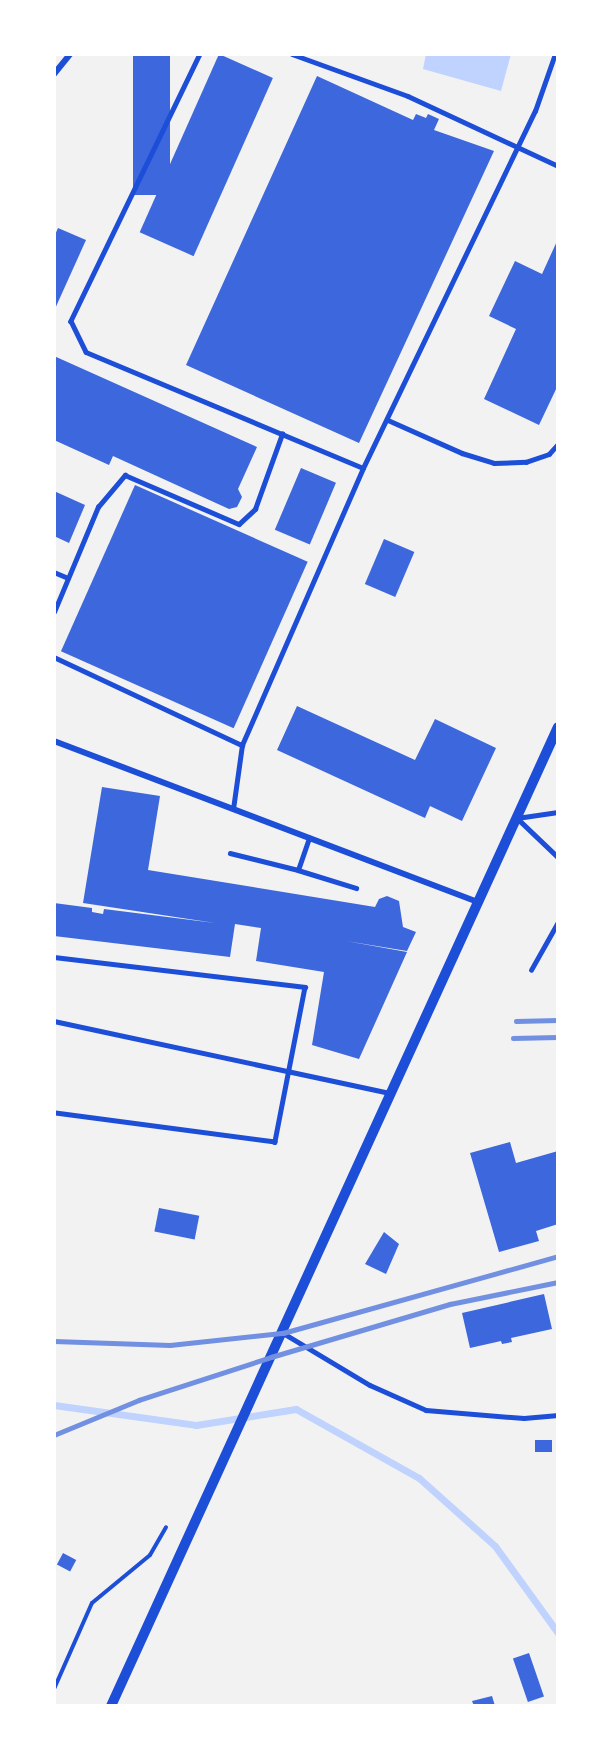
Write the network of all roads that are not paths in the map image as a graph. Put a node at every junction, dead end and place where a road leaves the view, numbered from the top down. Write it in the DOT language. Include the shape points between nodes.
graph roads {
  1 [pos="70,54"];
  2 [pos="200,54"];
  3 [pos="292,54"];
  4 [pos="555,54"];
  5 [pos="54,74"];
  6 [pos="514,148"];
  7 [pos="558,166"];
  8 [pos="388,420"];
  9 [pos="282,434"];
  10 [pos="558,444"];
  11 [pos="363,468"];
  12 [pos="54,572"];
  13 [pos="68,578"];
  14 [pos="54,612"];
  15 [pos="54,657"];
  16 [pos="558,728"];
  17 [pos="54,741"];
  18 [pos="242,745"];
  19 [pos="233,809"];
  20 [pos="558,812"];
  21 [pos="517,818"];
  22 [pos="309,838"];
  23 [pos="230,853"];
  24 [pos="558,857"];
  25 [pos="298,870"];
  26 [pos="356,888"];
  27 [pos="478,902"];
  28 [pos="558,922"];
  29 [pos="54,957"];
  30 [pos="531,970"];
  31 [pos="54,1021"];
  32 [pos="290,1072"];
  33 [pos="390,1094"];
  34 [pos="54,1113"];
  35 [pos="283,1333"];
  36 [pos="558,1415"];
  37 [pos="111,1706"];
  1 -- 5 [label="street"];
  2 -- 9 [label="lane" via="71,321 86,352"];
  3 -- 6 [label="lane" via="408,96"];
  4 -- 6 [label="lane" via="535,111"];
  6 -- 7 [label="lane"];
  6 -- 8 [label="lane"];
  8 -- 10 [label="lane" via="494,463 526,462 549,454"];
  8 -- 11 [label="lane"];
  9 -- 11 [label="lane"];
  9 -- 13 [label="lane" via="255,509 239,524 125,475 98,507"];
  11 -- 18 [label="lane"];
  12 -- 13 [label="lane"];
  13 -- 14 [label="lane"];
  15 -- 18 [label="lane"];
  16 -- 21 [label="street"];
  17 -- 19 [label="street"];
  18 -- 19 [label="lane"];
  19 -- 22 [label="street"];
  20 -- 21 [label="lane"];
  21 -- 24 [label="lane"];
  21 -- 27 [label="street"];
  22 -- 25 [label="lane"];
  22 -- 27 [label="street"];
  23 -- 25 [label="lane"];
  25 -- 26 [label="lane"];
  27 -- 33 [label="street"];
  28 -- 30 [label="lane"];
  29 -- 32 [label="lane" via="305,987"];
  31 -- 32 [label="lane"];
  32 -- 33 [label="lane"];
  32 -- 34 [label="lane" via="275,1142"];
  33 -- 35 [label="street"];
  35 -- 36 [label="lane" via="370,1385 426,1410 524,1418"];
  35 -- 37 [label="street"];
}
